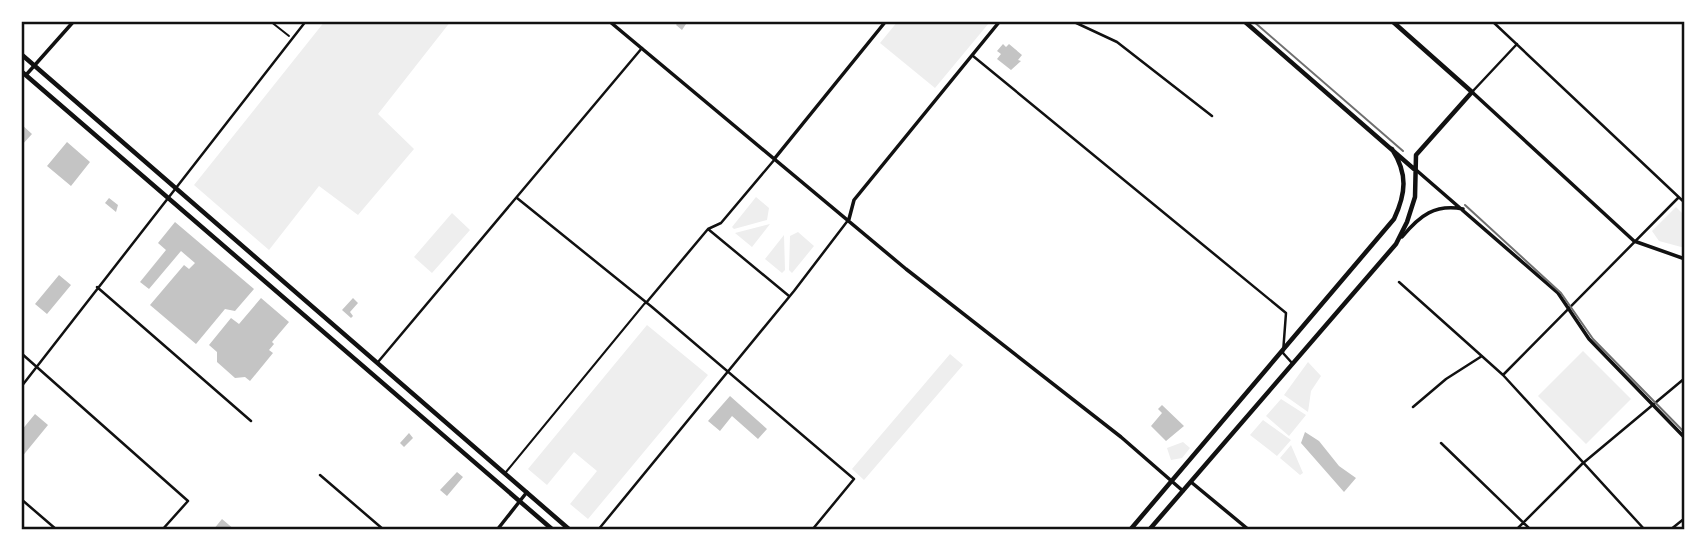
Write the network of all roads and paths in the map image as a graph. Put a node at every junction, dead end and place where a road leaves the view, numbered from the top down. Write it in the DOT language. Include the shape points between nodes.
graph roads {
  1 [pos="74,21"];
  2 [pos="270,21"];
  3 [pos="306,21"];
  4 [pos="609,21"];
  5 [pos="886,21"];
  6 [pos="1000,21"];
  7 [pos="1072,21"];
  8 [pos="1244,21"];
  9 [pos="1392,21"];
  10 [pos="1492,21"];
  11 [pos="292,39"];
  12 [pos="1517,44"];
  13 [pos="642,48"];
  14 [pos="21,54"];
  15 [pos="972,55"];
  16 [pos="34,65"];
  17 [pos="21,71"];
  18 [pos="26,75"];
  19 [pos="22,81"];
  20 [pos="1472,92"];
  21 [pos="1212,116"];
  22 [pos="1392,149"];
  23 [pos="775,159"];
  24 [pos="1415,169"];
  25 [pos="174,187"];
  26 [pos="168,196"];
  27 [pos="1679,197"];
  28 [pos="517,198"];
  29 [pos="1685,203"];
  30 [pos="1464,209"];
  31 [pos="849,219"];
  32 [pos="708,229"];
  33 [pos="1634,241"];
  34 [pos="1396,243"];
  35 [pos="1685,259"];
  36 [pos="1399,282"];
  37 [pos="97,287"];
  38 [pos="790,296"];
  39 [pos="646,303"];
  40 [pos="1570,310"];
  41 [pos="21,353"];
  42 [pos="1283,353"];
  43 [pos="1482,356"];
  44 [pos="378,362"];
  45 [pos="1292,363"];
  46 [pos="37,367"];
  47 [pos="728,372"];
  48 [pos="1503,374"];
  49 [pos="1685,378"];
  50 [pos="21,387"];
  51 [pos="1654,406"];
  52 [pos="1413,407"];
  53 [pos="251,421"];
  54 [pos="1685,438"];
  55 [pos="1441,443"];
  56 [pos="1582,464"];
  57 [pos="506,473"];
  58 [pos="320,475"];
  59 [pos="1172,481"];
  60 [pos="1191,482"];
  61 [pos="1183,491"];
  62 [pos="527,492"];
  63 [pos="21,499"];
  64 [pos="520,502"];
  65 [pos="1685,518"];
  66 [pos="1523,522"];
  67 [pos="566,529"];
  68 [pos="57,530"];
  69 [pos="162,530"];
  70 [pos="384,530"];
  71 [pos="497,530"];
  72 [pos="553,530"];
  73 [pos="598,530"];
  74 [pos="812,530"];
  75 [pos="1130,530"];
  76 [pos="1149,530"];
  77 [pos="1249,530"];
  78 [pos="1516,530"];
  79 [pos="1531,530"];
  80 [pos="1646,530"];
  81 [pos="1670,530"];
  1 -- 16 [label="street"];
  2 -- 11 [label="path"];
  3 -- 11 [label="street"];
  4 -- 13 [label="street"];
  5 -- 23 [label="street"];
  6 -- 15 [label="street"];
  7 -- 21 [label="street" via="1118,42"];
  8 -- 22 [label="main road"];
  9 -- 20 [label="main road"];
  10 -- 12 [label="street"];
  11 -- 25 [label="street"];
  12 -- 20 [label="street"];
  12 -- 27 [label="street"];
  13 -- 23 [label="street"];
  13 -- 28 [label="street"];
  14 -- 16 [label="main road"];
  15 -- 31 [label="street" via="854,200"];
  15 -- 42 [label="street" via="1286,313"];
  16 -- 18 [label="street"];
  16 -- 25 [label="main road"];
  17 -- 18 [label="main road"];
  18 -- 19 [label="street"];
  18 -- 26 [label="main road"];
  20 -- 24 [label="main road" via="1416,155"];
  20 -- 33 [label="street"];
  22 -- 24 [label="main road"];
  22 -- 42 [label="main road" via="1402,164 1405,183 1394,219"];
  23 -- 31 [label="street"];
  23 -- 32 [label="street" via="721,223"];
  24 -- 30 [label="street"];
  24 -- 34 [label="main road" via="1415,197"];
  25 -- 26 [label="street"];
  25 -- 44 [label="main road"];
  26 -- 37 [label="street"];
  26 -- 64 [label="main road"];
  27 -- 29 [label="street"];
  27 -- 33 [label="street"];
  28 -- 39 [label="street"];
  28 -- 44 [label="street"];
  30 -- 34 [label="street" via="1434,209 1415,221"];
  30 -- 40 [label="street" via="1535,271"];
  31 -- 38 [label="street"];
  31 -- 59 [label="street"];
  32 -- 38 [label="street"];
  32 -- 39 [label="street"];
  33 -- 35 [label="street"];
  33 -- 40 [label="street"];
  34 -- 45 [label="main road"];
  36 -- 43 [label="street"];
  37 -- 46 [label="street"];
  37 -- 53 [label="street"];
  38 -- 47 [label="street"];
  39 -- 47 [label="street"];
  39 -- 57 [label="lane"];
  40 -- 48 [label="street"];
  40 -- 51 [label="street" via="1589,340"];
  41 -- 46 [label="street"];
  42 -- 45 [label="street"];
  42 -- 59 [label="main road"];
  43 -- 48 [label="street"];
  43 -- 52 [label="street"];
  44 -- 57 [label="main road"];
  45 -- 60 [label="main road"];
  46 -- 50 [label="street"];
  46 -- 69 [label="street" via="188,501"];
  47 -- 73 [label="street"];
  47 -- 74 [label="street" via="853,479"];
  48 -- 56 [label="street"];
  49 -- 51 [label="street"];
  51 -- 54 [label="street"];
  51 -- 56 [label="street"];
  55 -- 66 [label="street"];
  56 -- 66 [label="street"];
  56 -- 80 [label="street"];
  57 -- 62 [label="main road"];
  58 -- 70 [label="street"];
  59 -- 61 [label="street"];
  59 -- 75 [label="main road"];
  60 -- 61 [label="main road"];
  60 -- 77 [label="street"];
  61 -- 76 [label="main road"];
  62 -- 64 [label="street"];
  62 -- 67 [label="main road"];
  63 -- 68 [label="street"];
  64 -- 71 [label="street"];
  64 -- 72 [label="main road"];
  65 -- 81 [label="street"];
  66 -- 78 [label="street"];
  66 -- 79 [label="street"];
}
